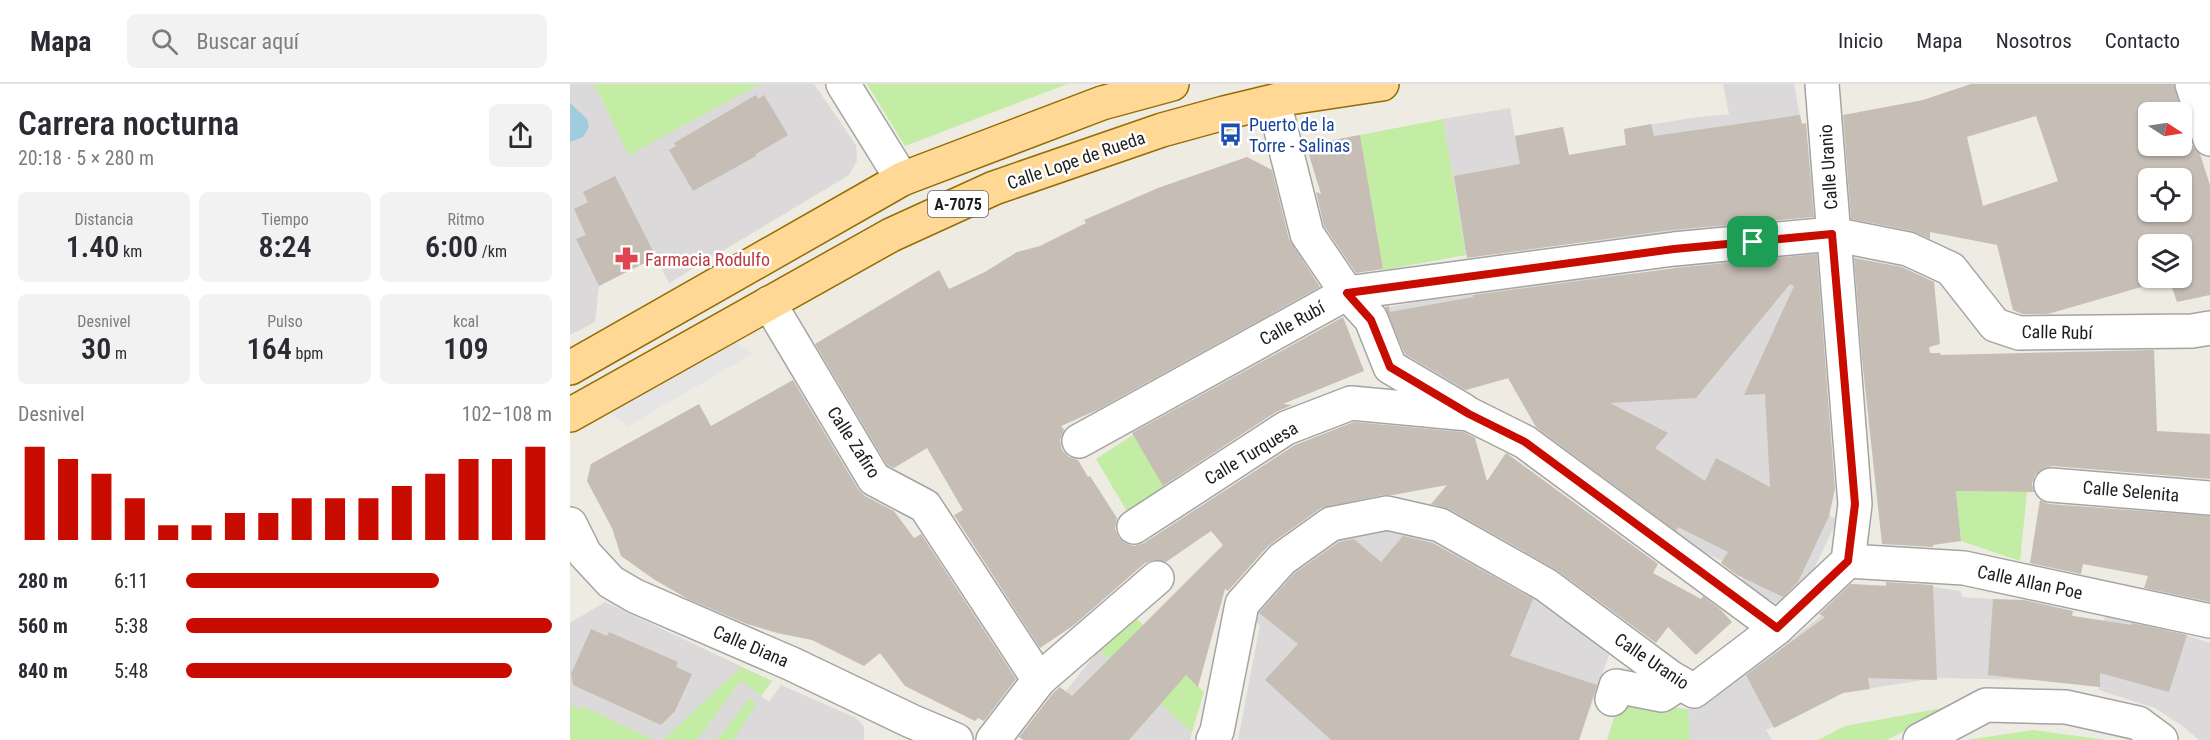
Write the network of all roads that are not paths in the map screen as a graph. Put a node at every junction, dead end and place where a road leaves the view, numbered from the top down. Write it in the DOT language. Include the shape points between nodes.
graph roads {
  1 [pos="843,84"];
  2 [pos="1172,84"];
  3 [pos="1382,84"];
  4 [pos="1822,84"];
  5 [pos="2192,84"];
  6 [pos="2210,85"];
  7 [pos="1274,102"];
  8 [pos="2210,139"];
  9 [pos="902,179"];
  10 [pos="1832,234"];
  11 [pos="1347,293"];
  12 [pos="769,303"];
  13 [pos="2210,328"];
  14 [pos="570,368"];
  15 [pos="1469,414"];
  16 [pos="570,415"];
  17 [pos="1079,441"];
  18 [pos="2051,485"];
  19 [pos="2210,498"];
  20 [pos="570,524"];
  21 [pos="1134,527"];
  22 [pos="1848,561"];
  23 [pos="1156,578"];
  24 [pos="2210,621"];
  25 [pos="1777,628"];
  26 [pos="1039,680"];
  27 [pos="1680,683"];
  28 [pos="1612,699"];
  29 [pos="905,730"];
  30 [pos="956,740"];
  31 [pos="993,740"];
  32 [pos="1213,740"];
  33 [pos="1920,740"];
  34 [pos="2162,740"];
  1 -- 9 [label="street"];
  2 -- 9 [label="main road, A-7075" via="1102,104"];
  3 -- 7 [label="main road, Calle Lope de Rueda / A-7075"];
  4 -- 10 [label="street, Calle Uranio"];
  5 -- 6 [label="street"];
  5 -- 8 [label="street"];
  7 -- 11 [label="street" via="1307,234"];
  7 -- 12 [label="main road, Calle Lope de Rueda / A-7075" via="1162,130 994,188 891,235"];
  9 -- 14 [label="main road, A-7075"];
  10 -- 11 [label="street, Calle Rubí" via="1674,249"];
  10 -- 13 [label="street, Calle Rubí" via="1908,249 1951,269 1995,325 2019,333"];
  10 -- 22 [label="street, Calle Uranio" via="1855,504"];
  11 -- 15 [label="street" via="1371,320 1390,367"];
  11 -- 17 [label="street, Calle Rubí"];
  12 -- 16 [label="main road, Calle Lope de Rueda / A-7075"];
  12 -- 26 [label="street, Calle Zafiro" via="874,479 925,506"];
  15 -- 21 [label="street, Calle Turquesa" via="1351,403 1286,428"];
  15 -- 25 [label="street, Calle Turquesa" via="1525,442"];
  18 -- 19 [label="street, Calle Selenita"];
  20 -- 29 [label="street, Calle Diana" via="585,554 611,582 792,664"];
  22 -- 24 [label="street, Calle Allan Poe" via="1964,568"];
  22 -- 25 [label="street, Calle Uranio"];
  23 -- 26 [label="street"];
  25 -- 27 [label="street, Calle Uranio" via="1694,691"];
  26 -- 31 [label="street"];
  27 -- 28 [label="street" via="1662,695 1616,686"];
  27 -- 32 [label="street, Calle Uranio" via="1546,585 1440,525 1387,513 1331,524 1282,559 1242,604"];
  29 -- 30 [label="street, Calle Diana"];
  33 -- 34 [label="street" via="1986,705 2066,707 2138,723"];
}
